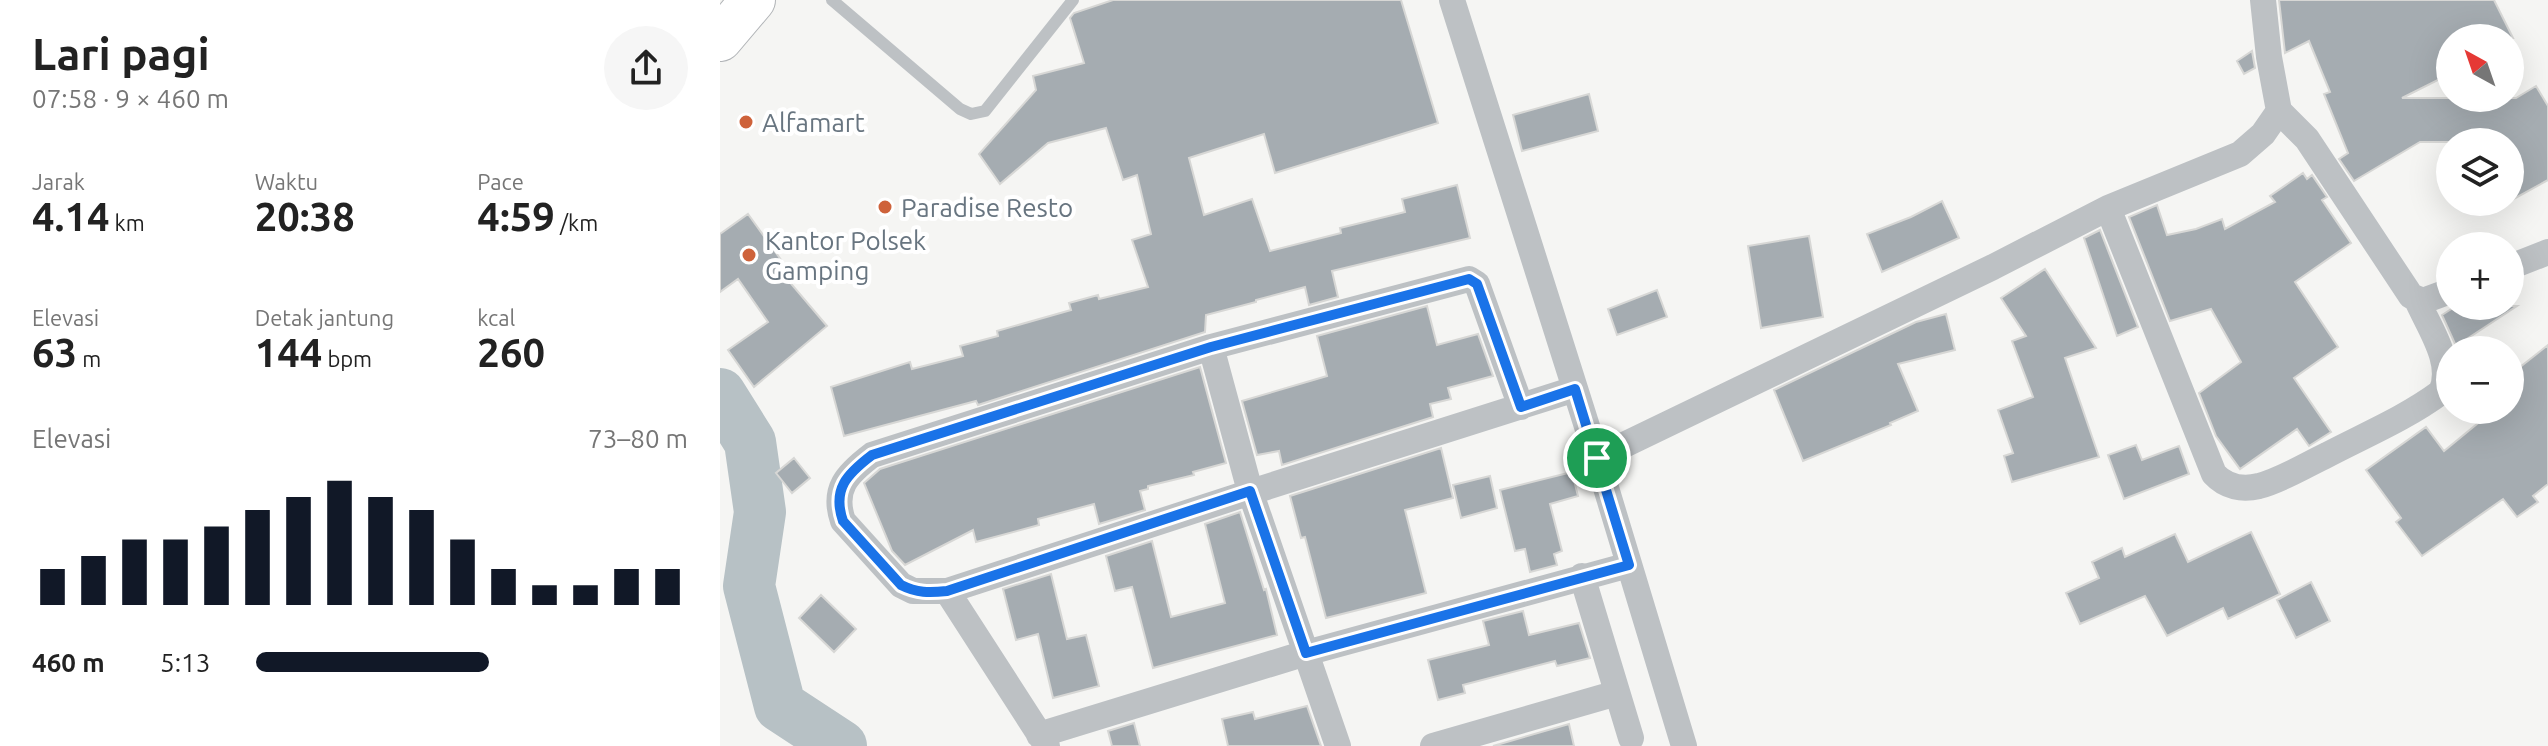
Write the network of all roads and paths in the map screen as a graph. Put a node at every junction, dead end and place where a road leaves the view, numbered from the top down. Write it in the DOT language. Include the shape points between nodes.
graph roads {
  1 [pos="753,0"];
  2 [pos="832,0"];
  3 [pos="1073,0"];
  4 [pos="1452,0"];
  5 [pos="2263,0"];
  6 [pos="720,39"];
  7 [pos="2279,111"];
  8 [pos="2108,208"];
  9 [pos="2548,252"];
  10 [pos="2524,261"];
  11 [pos="2436,296"];
  12 [pos="2417,300"];
  13 [pos="1211,347"];
  14 [pos="1575,389"];
  15 [pos="1521,407"];
  16 [pos="1597,458"];
  17 [pos="1250,491"];
  18 [pos="1629,565"];
  19 [pos="1582,576"];
  20 [pos="947,591"];
  21 [pos="1306,653"];
  22 [pos="1617,693"];
  23 [pos="1631,738"];
  24 [pos="1043,740"];
  25 [pos="1338,746"];
  26 [pos="1433,746"];
  27 [pos="1684,746"];
  1 -- 6 [label="highway"];
  2 -- 3 [label="lane" via="971,114 985,111"];
  4 -- 14 [label="street"];
  5 -- 7 [label="street"];
  7 -- 8 [label="street" via="2240,154"];
  7 -- 12 [label="street" via="2307,139 2399,281"];
  8 -- 12 [label="street" via="2214,474 2232,486 2261,486 2441,392 2444,361"];
  8 -- 16 [label="street"];
  9 -- 10 [label="street"];
  11 -- 12 [label="street"];
  13 -- 15 [label="street" via="1469,279 1477,284"];
  13 -- 17 [label="street"];
  13 -- 20 [label="street" via="872,455 852,471 840,489 843,521 901,585 913,591"];
  14 -- 15 [label="street"];
  14 -- 16 [label="street"];
  15 -- 17 [label="street"];
  16 -- 18 [label="street"];
  17 -- 20 [label="street"];
  17 -- 21 [label="street"];
  18 -- 19 [label="street"];
  18 -- 27 [label="street"];
  19 -- 21 [label="street"];
  19 -- 22 [label="street"];
  20 -- 24 [label="street"];
  21 -- 24 [label="street"];
  21 -- 25 [label="street"];
  22 -- 23 [label="street"];
  22 -- 26 [label="street"];
}
